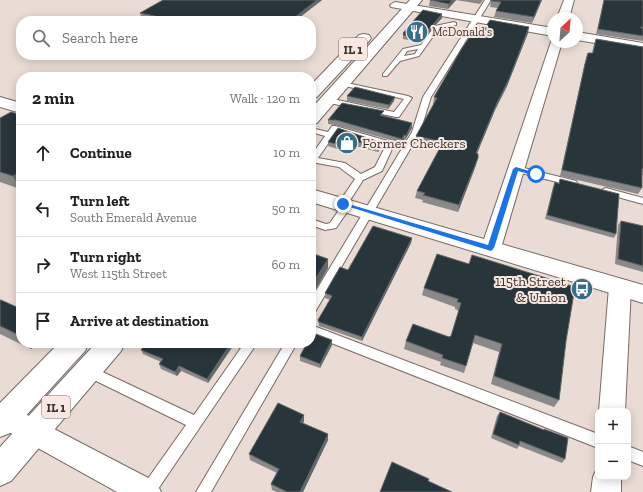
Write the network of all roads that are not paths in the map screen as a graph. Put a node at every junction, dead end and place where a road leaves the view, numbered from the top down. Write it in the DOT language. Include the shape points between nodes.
graph roads {
  1 [pos="488,0"];
  2 [pos="569,0"];
  3 [pos="413,4"];
  4 [pos="393,6"];
  5 [pos="565,12"];
  6 [pos="476,19"];
  7 [pos="454,24"];
  8 [pos="370,31"];
  9 [pos="547,31"];
  10 [pos="583,37"];
  11 [pos="643,47"];
  12 [pos="554,48"];
  13 [pos="385,75"];
  14 [pos="342,84"];
  15 [pos="316,89"];
  16 [pos="328,100"];
  17 [pos="0,102"];
  18 [pos="16,107"];
  19 [pos="316,113"];
  20 [pos="316,131"];
  21 [pos="331,135"];
  22 [pos="316,154"];
  23 [pos="316,161"];
  24 [pos="516,169"];
  25 [pos="360,178"];
  26 [pos="582,185"];
  27 [pos="597,189"];
  28 [pos="316,196"];
  29 [pos="643,201"];
  30 [pos="345,205"];
  31 [pos="369,212"];
  32 [pos="316,224"];
  33 [pos="491,248"];
  34 [pos="620,287"];
  35 [pos="643,294"];
  36 [pos="316,301"];
  37 [pos="316,332"];
  38 [pos="71,348"];
  39 [pos="108,348"];
  40 [pos="248,348"];
  41 [pos="288,348"];
  42 [pos="88,371"];
  43 [pos="612,408"];
  44 [pos="3,419"];
  45 [pos="196,423"];
  46 [pos="34,431"];
  47 [pos="595,440"];
  48 [pos="631,454"];
  49 [pos="643,459"];
  50 [pos="0,470"];
  51 [pos="607,480"];
  52 [pos="146,492"];
  53 [pos="203,492"];
  54 [pos="606,492"];
  1 -- 6 [label="lane"];
  2 -- 5 [label="street"];
  3 -- 4 [label="street"];
  3 -- 6 [label="street"];
  3 -- 14 [label="main road, IL 1"];
  6 -- 9 [label="street"];
  6 -- 31 [label="lane" via="427,97 416,132"];
  7 -- 13 [label="lane" via="437,27 424,46 405,50"];
  8 -- 15 [label="main road, IL 1"];
  10 -- 11 [label="street"];
  12 -- 24 [label="street"];
  14 -- 16 [label="main road, IL 1"];
  14 -- 16 [label="lane" via="408,98 396,115"];
  16 -- 19 [label="main road, IL 1"];
  17 -- 18 [label="main road"];
  20 -- 21 [label="lane"];
  21 -- 22 [label="lane"];
  21 -- 25 [label="lane" via="335,128 385,143 388,149 379,169"];
  23 -- 25 [label="lane" via="342,165"];
  24 -- 26 [label="lane"];
  24 -- 33 [label="street"];
  25 -- 30 [label="lane"];
  27 -- 29 [label="lane"];
  28 -- 30 [label="main road"];
  30 -- 31 [label="main road"];
  30 -- 32 [label="lane" via="333,226 329,228"];
  31 -- 33 [label="main road"];
  31 -- 36 [label="lane"];
  33 -- 34 [label="main road"];
  34 -- 35 [label="main road"];
  34 -- 43 [label="street"];
  37 -- 47 [label="lane"];
  38 -- 44 [label="main road, IL 1"];
  39 -- 42 [label="main road, IL 1"];
  40 -- 45 [label="lane"];
  41 -- 53 [label="lane"];
  42 -- 45 [label="lane"];
  42 -- 46 [label="main road, IL 1"];
  44 -- 46 [label="street"];
  45 -- 52 [label="lane"];
  46 -- 50 [label="main road, IL 1"];
  46 -- 52 [label="street"];
  48 -- 49 [label="lane"];
  51 -- 54 [label="street"];
}
